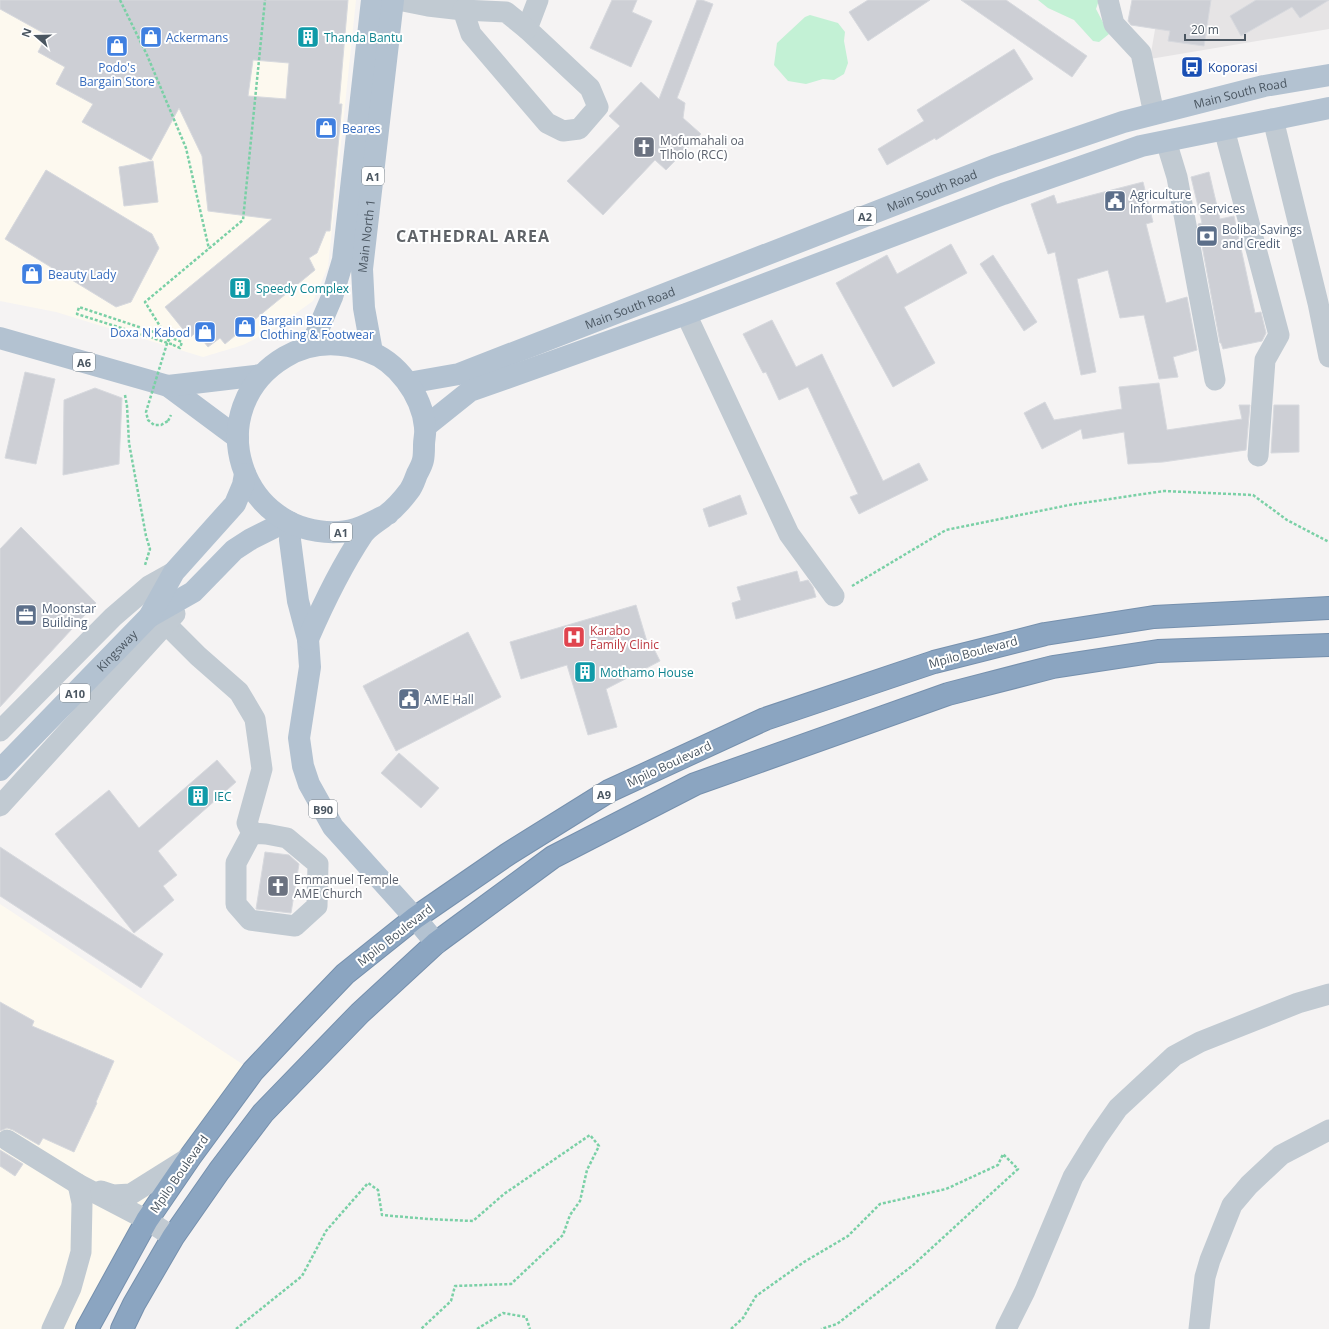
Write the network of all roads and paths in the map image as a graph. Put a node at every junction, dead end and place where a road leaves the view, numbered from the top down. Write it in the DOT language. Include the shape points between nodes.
graph roads {
  1 [pos="120,0"];
  2 [pos="265,0"];
  3 [pos="372,0"];
  4 [pos="393,0"];
  5 [pos="398,0"];
  6 [pos="538,0"];
  7 [pos="1108,0"];
  8 [pos="463,10"];
  9 [pos="526,29"];
  10 [pos="1329,75"];
  11 [pos="1329,108"];
  12 [pos="1154,114"];
  13 [pos="1272,119"];
  14 [pos="1224,129"];
  15 [pos="1166,141"];
  16 [pos="209,249"];
  17 [pos="1324,302"];
  18 [pos="686,314"];
  19 [pos="169,337"];
  20 [pos="0,338"];
  21 [pos="171,344"];
  22 [pos="311,346"];
  23 [pos="372,352"];
  24 [pos="1329,357"];
  25 [pos="262,375"];
  26 [pos="1215,380"];
  27 [pos="408,383"];
  28 [pos="124,389"];
  29 [pos="159,392"];
  30 [pos="144,397"];
  31 [pos="170,409"];
  32 [pos="425,426"];
  33 [pos="238,438"];
  34 [pos="1258,456"];
  35 [pos="245,474"];
  36 [pos="388,514"];
  37 [pos="290,528"];
  38 [pos="1329,542"];
  39 [pos="145,567"];
  40 [pos="174,572"];
  41 [pos="834,596"];
  42 [pos="1329,608"];
  43 [pos="158,620"];
  44 [pos="308,639"];
  45 [pos="1329,645"];
  46 [pos="0,730"];
  47 [pos="0,770"];
  48 [pos="0,806"];
  49 [pos="252,833"];
  50 [pos="415,918"];
  51 [pos="436,943"];
  52 [pos="1329,994"];
  53 [pos="1329,1130"];
  54 [pos="7,1140"];
  55 [pos="190,1157"];
  56 [pos="78,1184"];
  57 [pos="147,1220"];
  58 [pos="173,1237"];
  59 [pos="52,1329"];
  60 [pos="87,1329"];
  61 [pos="122,1329"];
  62 [pos="236,1329"];
  63 [pos="421,1329"];
  64 [pos="477,1329"];
  65 [pos="530,1329"];
  66 [pos="730,1329"];
  67 [pos="821,1329"];
  68 [pos="1006,1329"];
  69 [pos="1199,1329"];
  1 -- 16 [label="path" via="147,55 186,148"];
  2 -- 16 [label="path" via="243,220"];
  3 -- 22 [label="main road, Main North 1 / A1" via="343,260 332,297"];
  4 -- 23 [label="main road, Main North 1 / A1" via="362,269 364,308"];
  5 -- 8 [label="street"];
  6 -- 9 [label="street"];
  7 -- 12 [label="street" via="1114,24 1141,53"];
  8 -- 9 [label="street" via="506,12"];
  8 -- 9 [label="street" via="471,34 547,123 563,132 579,129 598,107 590,88"];
  10 -- 12 [label="main road, Main South Road / A2" via="1264,86"];
  11 -- 13 [label="main road, Main South Road / A2"];
  12 -- 27 [label="main road, Main South Road / A2" via="994,166 459,374"];
  13 -- 14 [label="main road, Main South Road / A2"];
  13 -- 17 [label="street"];
  14 -- 15 [label="main road, Main South Road / A2"];
  14 -- 34 [label="street" via="1279,334 1265,360"];
  15 -- 18 [label="main road, Main South Road / A2" via="1141,146 1003,194"];
  15 -- 26 [label="street" via="1177,177"];
  16 -- 21 [label="path" via="145,302"];
  17 -- 24 [label="street"];
  18 -- 32 [label="main road, Main South Road / A2" via="470,391"];
  18 -- 41 [label="street" via="789,534"];
  19 -- 21 [label="path" via="182,342 180,348"];
  19 -- 21 [label="path, bridge" via="79,307 77,314"];
  19 -- 31 [label="path, bridge" via="146,412 148,420 154,426 161,425 168,421"];
  20 -- 29 [label="main road, A6"];
  22 -- 23 [label="main road, A1" via="352,346"];
  22 -- 25 [label="main road, A1" via="293,352 276,362"];
  23 -- 27 [label="main road, A1" via="392,365"];
  25 -- 29 [label="main road, A6"];
  25 -- 33 [label="main road, A1" via="249,394 241,415"];
  27 -- 32 [label="main road, A1" via="420,404"];
  28 -- 39 [label="path" via="129,443 150,549"];
  29 -- 30 [label="path"];
  29 -- 33 [label="main road, A6"];
  32 -- 36 [label="main road, A1" via="423,460 410,490"];
  33 -- 35 [label="main road, A1" via="239,457"];
  35 -- 37 [label="main road, A1" via="255,493"];
  35 -- 40 [label="main road, Kingsway / A10" via="235,504"];
  36 -- 37 [label="main road, A1" via="365,526 340,532"];
  36 -- 44 [label="main road, B90" via="366,530 347,558 324,601"];
  37 -- 43 [label="main road, Kingsway / A10" via="251,539 234,550 193,592"];
  37 -- 44 [label="main road, B90" via="298,601"];
  38 -- 41 [label="path" via="1287,520 1253,495 1164,491 1069,505 946,530"];
  40 -- 43 [label="main road, Kingsway / A10"];
  40 -- 46 [label="street" via="149,586 113,617"];
  42 -- 50 [label="highway, Mpilo Boulevard / A9" via="1154,617 1044,634 934,662 765,719 609,791 508,854"];
  43 -- 47 [label="main road, Kingsway / A10"];
  43 -- 48 [label="street"];
  43 -- 49 [label="street" via="238,692 254,719 262,769 247,823"];
  44 -- 50 [label="main road, B90" via="310,667 299,738 309,784 333,828"];
  45 -- 51 [label="highway" via="1158,651 1053,667 948,694 694,784 553,857"];
  49 -- 49 [label="street" via="236,863 236,904 250,920 295,926 317,906 318,864 287,838"];
  50 -- 51 [label="main road, B90"];
  50 -- 55 [label="highway, Mpilo Boulevard / A9" via="345,974 298,1023 253,1072"];
  51 -- 58 [label="highway" via="360,1013 263,1112"];
  52 -- 68 [label="street" via="1277,1011 1200,1042 1174,1056 1118,1108 1073,1177 1025,1291"];
  53 -- 69 [label="street" via="1281,1155 1232,1205 1205,1277"];
  54 -- 56 [label="street"];
  55 -- 56 [label="street" via="131,1194 113,1195"];
  55 -- 57 [label="highway, Mpilo Boulevard / A9"];
  56 -- 57 [label="street"];
  56 -- 59 [label="street" via="82,1203 81,1252 71,1288"];
  57 -- 58 [label="street"];
  57 -- 60 [label="highway, Mpilo Boulevard / A9"];
  58 -- 61 [label="highway"];
  62 -- 63 [label="path" via="302,1276 326,1231 368,1183 378,1190 382,1215 473,1221 504,1194 590,1136 599,1146 587,1170 580,1201 570,1215 563,1235 511,1284 455,1286 451,1300"];
  64 -- 65 [label="path" via="503,1313 526,1317"];
  66 -- 67 [label="path" via="743,1318 756,1296 804,1262 848,1236 880,1204 946,1189 998,1165 1003,1154 1018,1169 912,1266 837,1324"];
}
